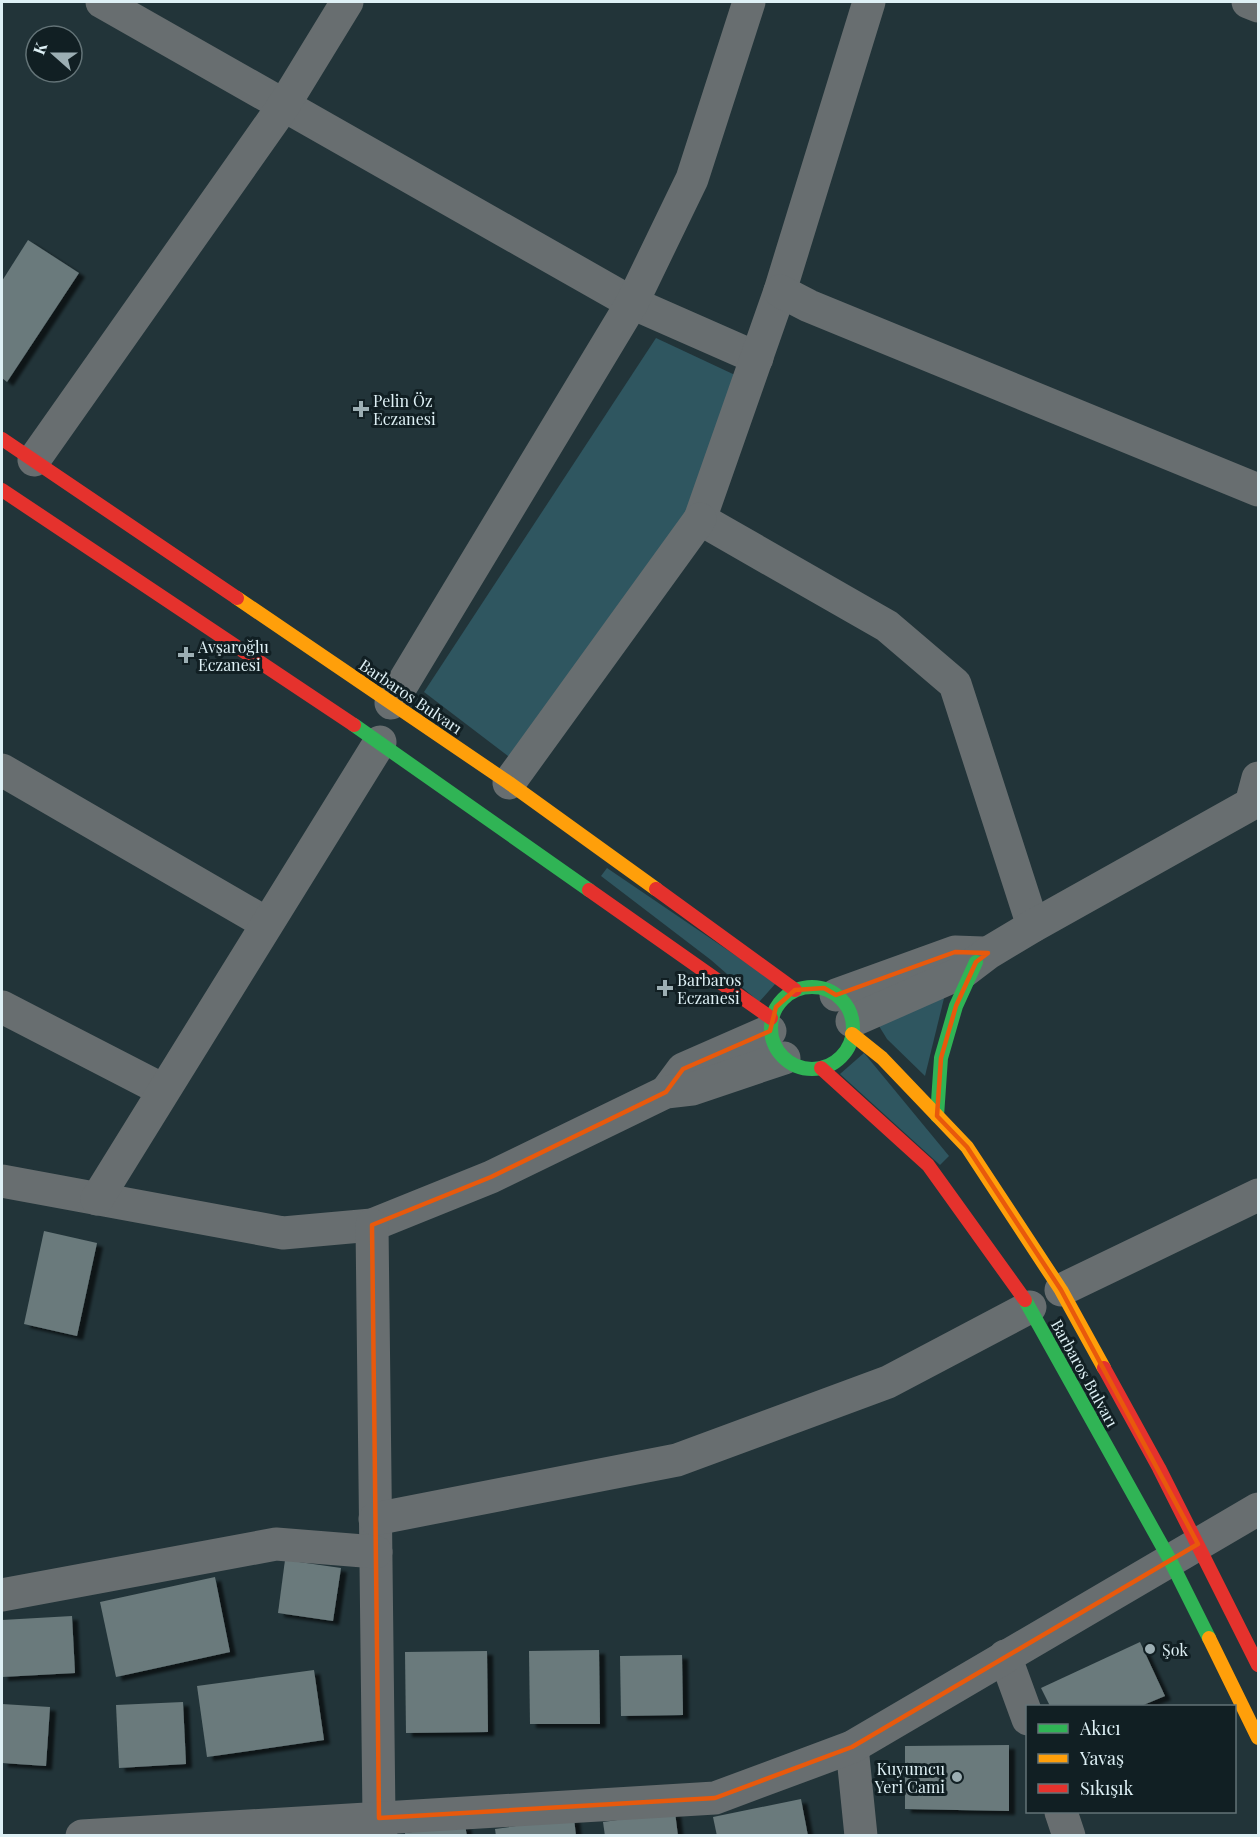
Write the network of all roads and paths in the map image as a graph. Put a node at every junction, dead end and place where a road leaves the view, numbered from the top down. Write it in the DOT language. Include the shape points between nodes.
graph roads {
  1 [pos="102,2"];
  2 [pos="347,2"];
  3 [pos="749,2"];
  4 [pos="869,2"];
  5 [pos="1248,2"];
  6 [pos="1258,6"];
  7 [pos="284,105"];
  8 [pos="780,291"];
  9 [pos="632,303"];
  10 [pos="757,358"];
  11 [pos="2,438"];
  12 [pos="34,460"];
  13 [pos="1258,490"];
  14 [pos="5,500"];
  15 [pos="700,519"];
  16 [pos="391,703"];
  17 [pos="380,742"];
  18 [pos="2,770"];
  19 [pos="509,783"];
  20 [pos="1256,796"];
  21 [pos="266,923"];
  22 [pos="1033,926"];
  23 [pos="982,957"];
  24 [pos="795,990"];
  25 [pos="2,1007"];
  26 [pos="847,1017"];
  27 [pos="775,1036"];
  28 [pos="821,1068"];
  29 [pos="163,1090"];
  30 [pos="937,1116"];
  31 [pos="2,1181"];
  32 [pos="1258,1196"];
  33 [pos="97,1199"];
  34 [pos="372,1225"];
  35 [pos="1061,1290"];
  36 [pos="1030,1307"];
  37 [pos="1258,1509"];
  38 [pos="375,1518"];
  39 [pos="1198,1544"];
  40 [pos="376,1552"];
  41 [pos="1170,1560"];
  42 [pos="2,1595"];
  43 [pos="1005,1656"];
  44 [pos="1258,1665"];
  45 [pos="1026,1714"];
  46 [pos="1258,1738"];
  47 [pos="852,1747"];
  48 [pos="1061,1813"];
  49 [pos="380,1827"];
  50 [pos="82,1836"];
  51 [pos="861,1836"];
  52 [pos="1069,1836"];
  1 -- 7 [label="street"];
  2 -- 7 [label="street"];
  3 -- 9 [label="street" via="692,179"];
  4 -- 8 [label="street"];
  5 -- 6 [label="street"];
  7 -- 9 [label="street"];
  7 -- 12 [label="street"];
  8 -- 10 [label="street"];
  8 -- 13 [label="street"];
  9 -- 10 [label="street"];
  9 -- 16 [label="street"];
  10 -- 15 [label="street"];
  11 -- 12 [label="street, Barbaros Bulvarı"];
  12 -- 16 [label="street, Barbaros Bulvarı"];
  14 -- 17 [label="street"];
  15 -- 19 [label="street"];
  15 -- 22 [label="street" via="887,626 956,684"];
  16 -- 19 [label="street, Barbaros Bulvarı"];
  17 -- 21 [label="street"];
  17 -- 27 [label="street"];
  18 -- 21 [label="street"];
  19 -- 24 [label="street, Barbaros Bulvarı"];
  20 -- 22 [label="street"];
  21 -- 29 [label="street"];
  22 -- 23 [label="street"];
  23 -- 26 [label="street" via="963,972"];
  23 -- 30 [label="street" via="956,1006 941,1058"];
  24 -- 26 [label="street" via="824,988"];
  24 -- 27 [label="street" via="785,997"];
  25 -- 29 [label="street"];
  26 -- 28 [label="street" via="842,1056"];
  26 -- 30 [label="street, Barbaros Bulvarı"];
  27 -- 28 [label="street" via="801,1067"];
  27 -- 34 [label="street" via="683,1069 666,1092 491,1178"];
  28 -- 36 [label="street, Barbaros Bulvarı" via="928,1166"];
  29 -- 33 [label="street"];
  30 -- 35 [label="street, Barbaros Bulvarı" via="967,1147"];
  31 -- 33 [label="street"];
  32 -- 35 [label="street"];
  33 -- 34 [label="street" via="283,1233"];
  34 -- 38 [label="street"];
  35 -- 39 [label="street, Barbaros Bulvarı"];
  36 -- 38 [label="street" via="888,1382 677,1460"];
  36 -- 41 [label="street, Barbaros Bulvarı"];
  37 -- 39 [label="street"];
  38 -- 40 [label="street"];
  39 -- 41 [label="street"];
  39 -- 44 [label="street, Barbaros Bulvarı"];
  40 -- 42 [label="street" via="276,1544"];
  40 -- 49 [label="street"];
  41 -- 43 [label="street"];
  41 -- 46 [label="street, Barbaros Bulvarı"];
  43 -- 45 [label="street"];
  43 -- 47 [label="street"];
  47 -- 49 [label="street" via="715,1798"];
  47 -- 51 [label="street"];
  48 -- 52 [label="street"];
  49 -- 50 [label="street"];
}
